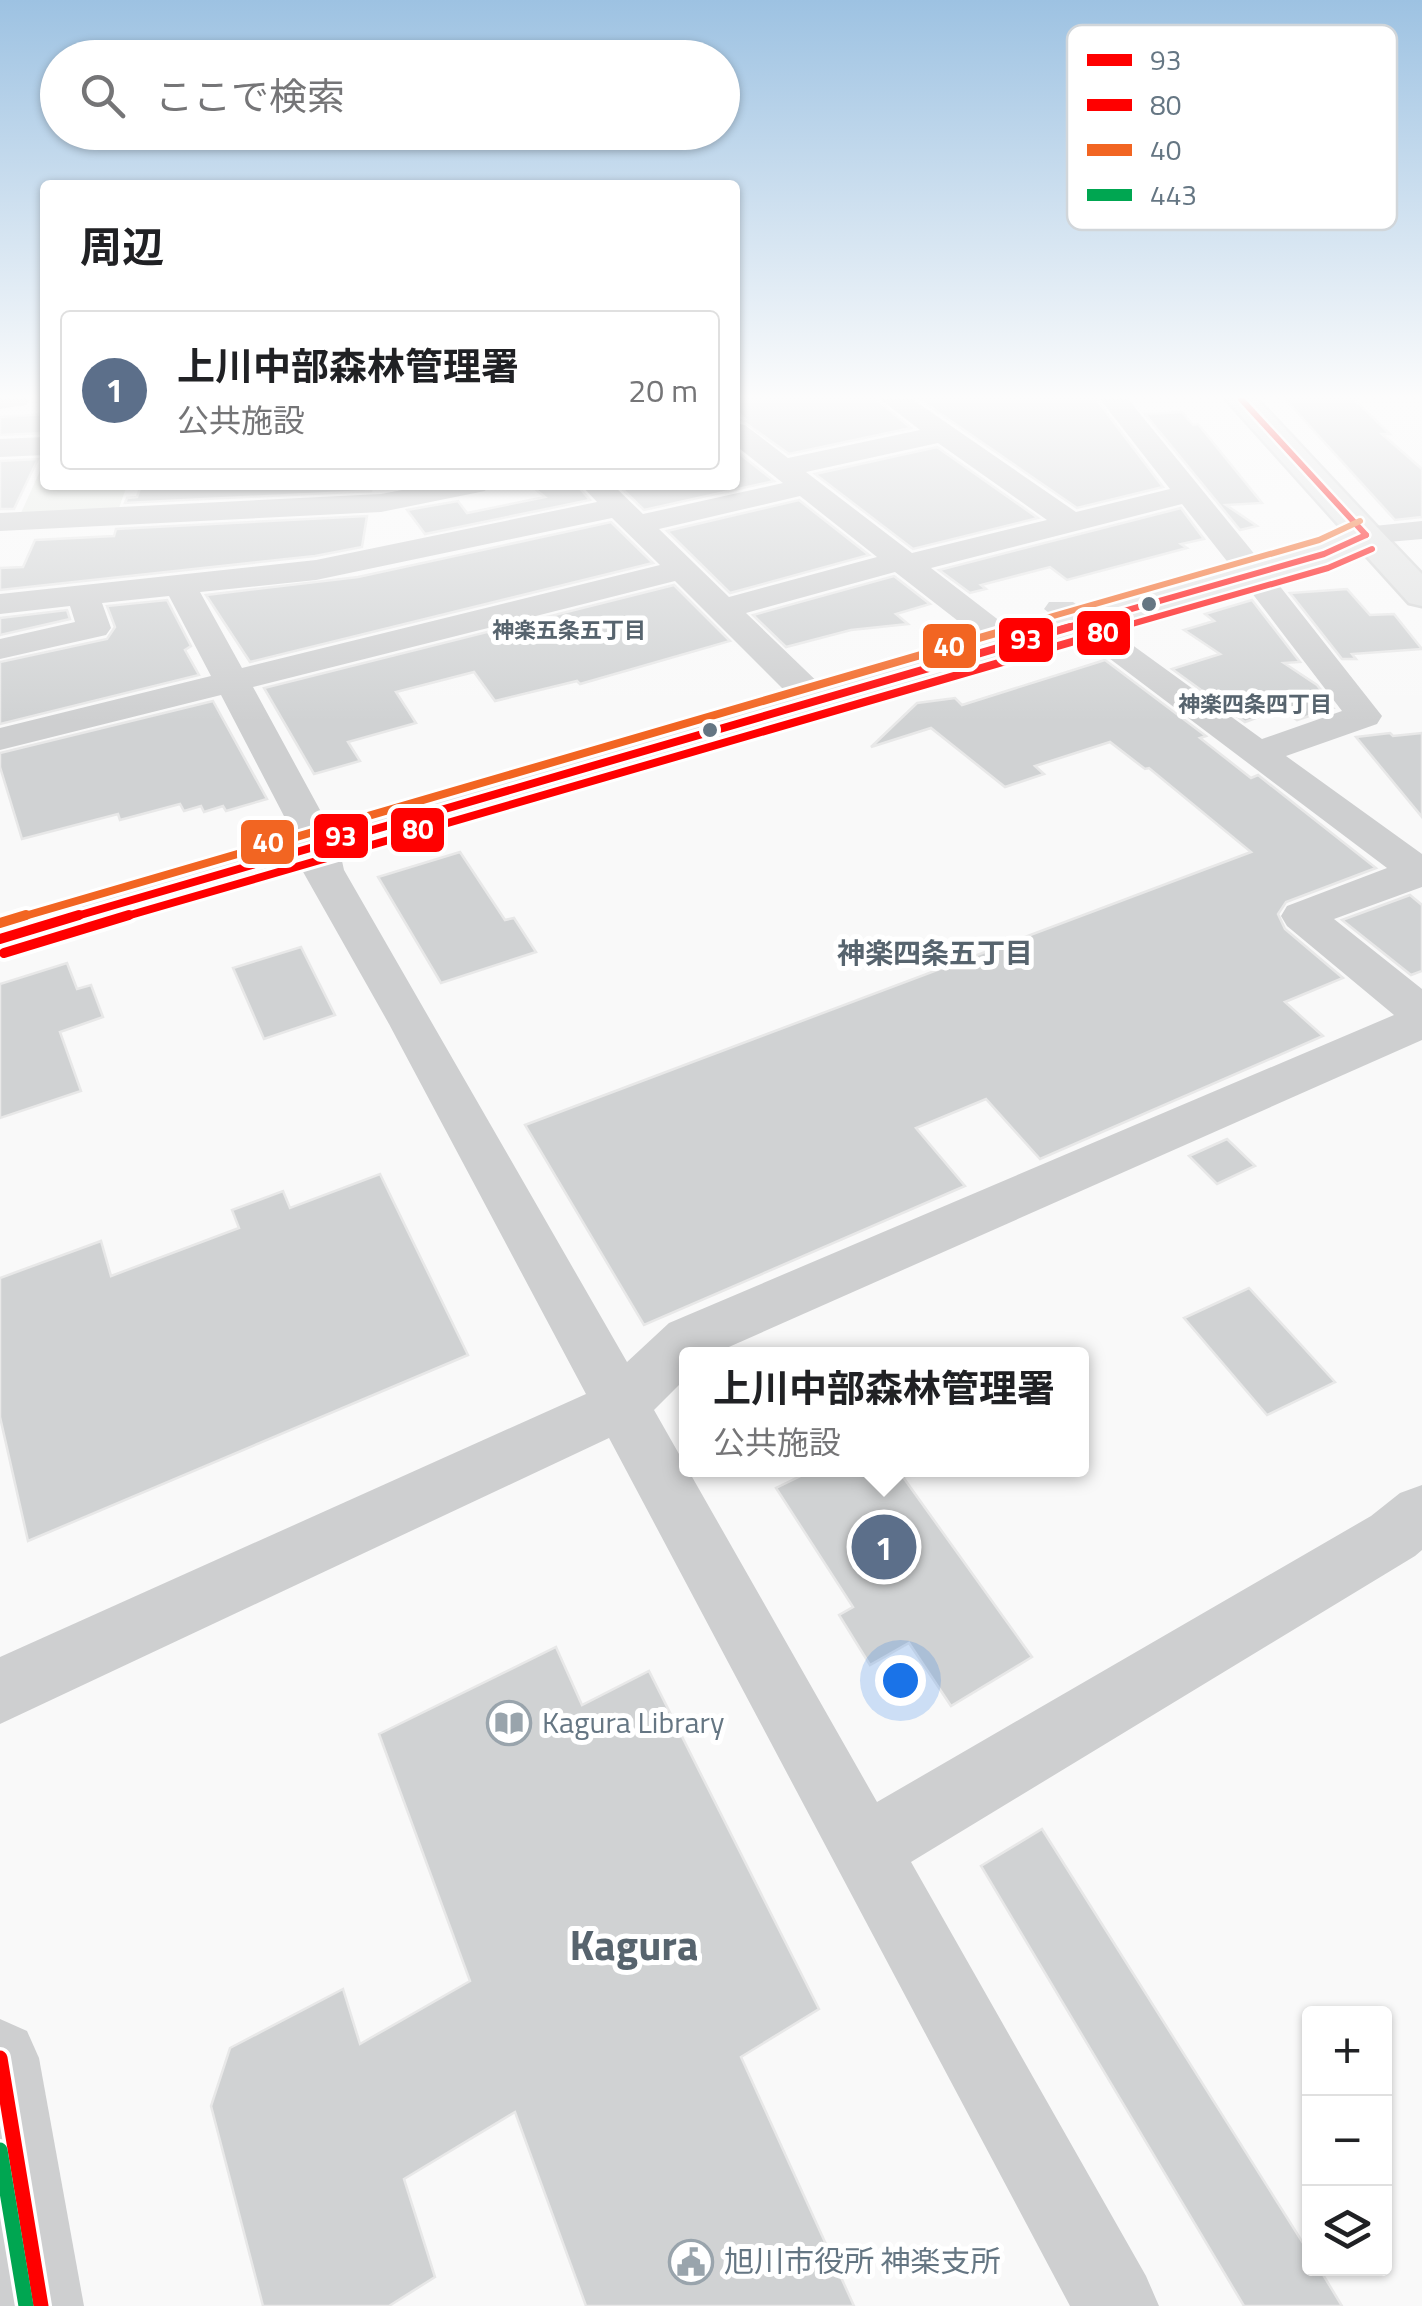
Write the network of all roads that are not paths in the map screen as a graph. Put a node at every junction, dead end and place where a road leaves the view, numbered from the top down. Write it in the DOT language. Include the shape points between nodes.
graph roads {
  1 [pos="617,506"];
  2 [pos="210,507"];
  3 [pos="382,507"];
  4 [pos="614,507"];
  5 [pos="831,507"];
  6 [pos="1048,507"];
  7 [pos="1138,507"];
  8 [pos="1197,507"];
  9 [pos="1340,507"];
  10 [pos="0,522"];
  11 [pos="1073,524"];
  12 [pos="1422,530"];
  13 [pos="1366,535"];
  14 [pos="380,557"];
  15 [pos="902,563"];
  16 [pos="1247,566"];
  17 [pos="684,569"];
  18 [pos="181,586"];
  19 [pos="1422,594"];
  20 [pos="83,597"];
  21 [pos="0,604"];
  22 [pos="724,609"];
  23 [pos="1072,616"];
  24 [pos="998,637"];
  25 [pos="0,649"];
  26 [pos="235,681"];
  27 [pos="808,692"];
  28 [pos="0,739"];
  29 [pos="1275,747"];
  30 [pos="312,832"];
  31 [pos="1421,863"];
  32 [pos="0,908"];
  33 [pos="0,939"];
  34 [pos="1422,1013"];
  35 [pos="1422,1021"];
  36 [pos="682,1347"];
  37 [pos="679,1350"];
  38 [pos="621,1405"];
  39 [pos="1422,1513"];
  40 [pos="0,1691"];
  41 [pos="865,1849"];
  42 [pos="0,2058"];
  43 [pos="41,2306"];
  44 [pos="1116,2306"];
  1 -- 17 [label="street"];
  2 -- 10 [label="street"];
  3 -- 14 [label="street"];
  4 -- 14 [label="street"];
  5 -- 15 [label="street"];
  6 -- 11 [label="street"];
  7 -- 11 [label="street"];
  8 -- 16 [label="street"];
  9 -- 13 [label="main road"];
  11 -- 15 [label="street"];
  12 -- 13 [label="street"];
  13 -- 16 [label="main road" via="1324,554"];
  13 -- 19 [label="main road"];
  14 -- 18 [label="street"];
  15 -- 22 [label="street"];
  15 -- 24 [label="street"];
  16 -- 23 [label="main road"];
  16 -- 29 [label="street" via="1364,716"];
  17 -- 22 [label="street"];
  17 -- 26 [label="street"];
  18 -- 20 [label="street"];
  18 -- 26 [label="street"];
  20 -- 21 [label="street"];
  20 -- 25 [label="street" via="94,628"];
  22 -- 27 [label="street"];
  23 -- 24 [label="main road"];
  23 -- 29 [label="street"];
  24 -- 27 [label="main road"];
  26 -- 28 [label="street"];
  26 -- 30 [label="street"];
  27 -- 30 [label="main road"];
  29 -- 31 [label="street"];
  30 -- 32 [label="main road"];
  30 -- 33 [label="main road"];
  30 -- 38 [label="street" via="322,870"];
  31 -- 34 [label="street" via="1302,916"];
  35 -- 36 [label="street"];
  37 -- 38 [label="street"];
  38 -- 40 [label="street"];
  38 -- 41 [label="street"];
  39 -- 41 [label="street"];
  41 -- 44 [label="street"];
  42 -- 43 [label="street"];
}
